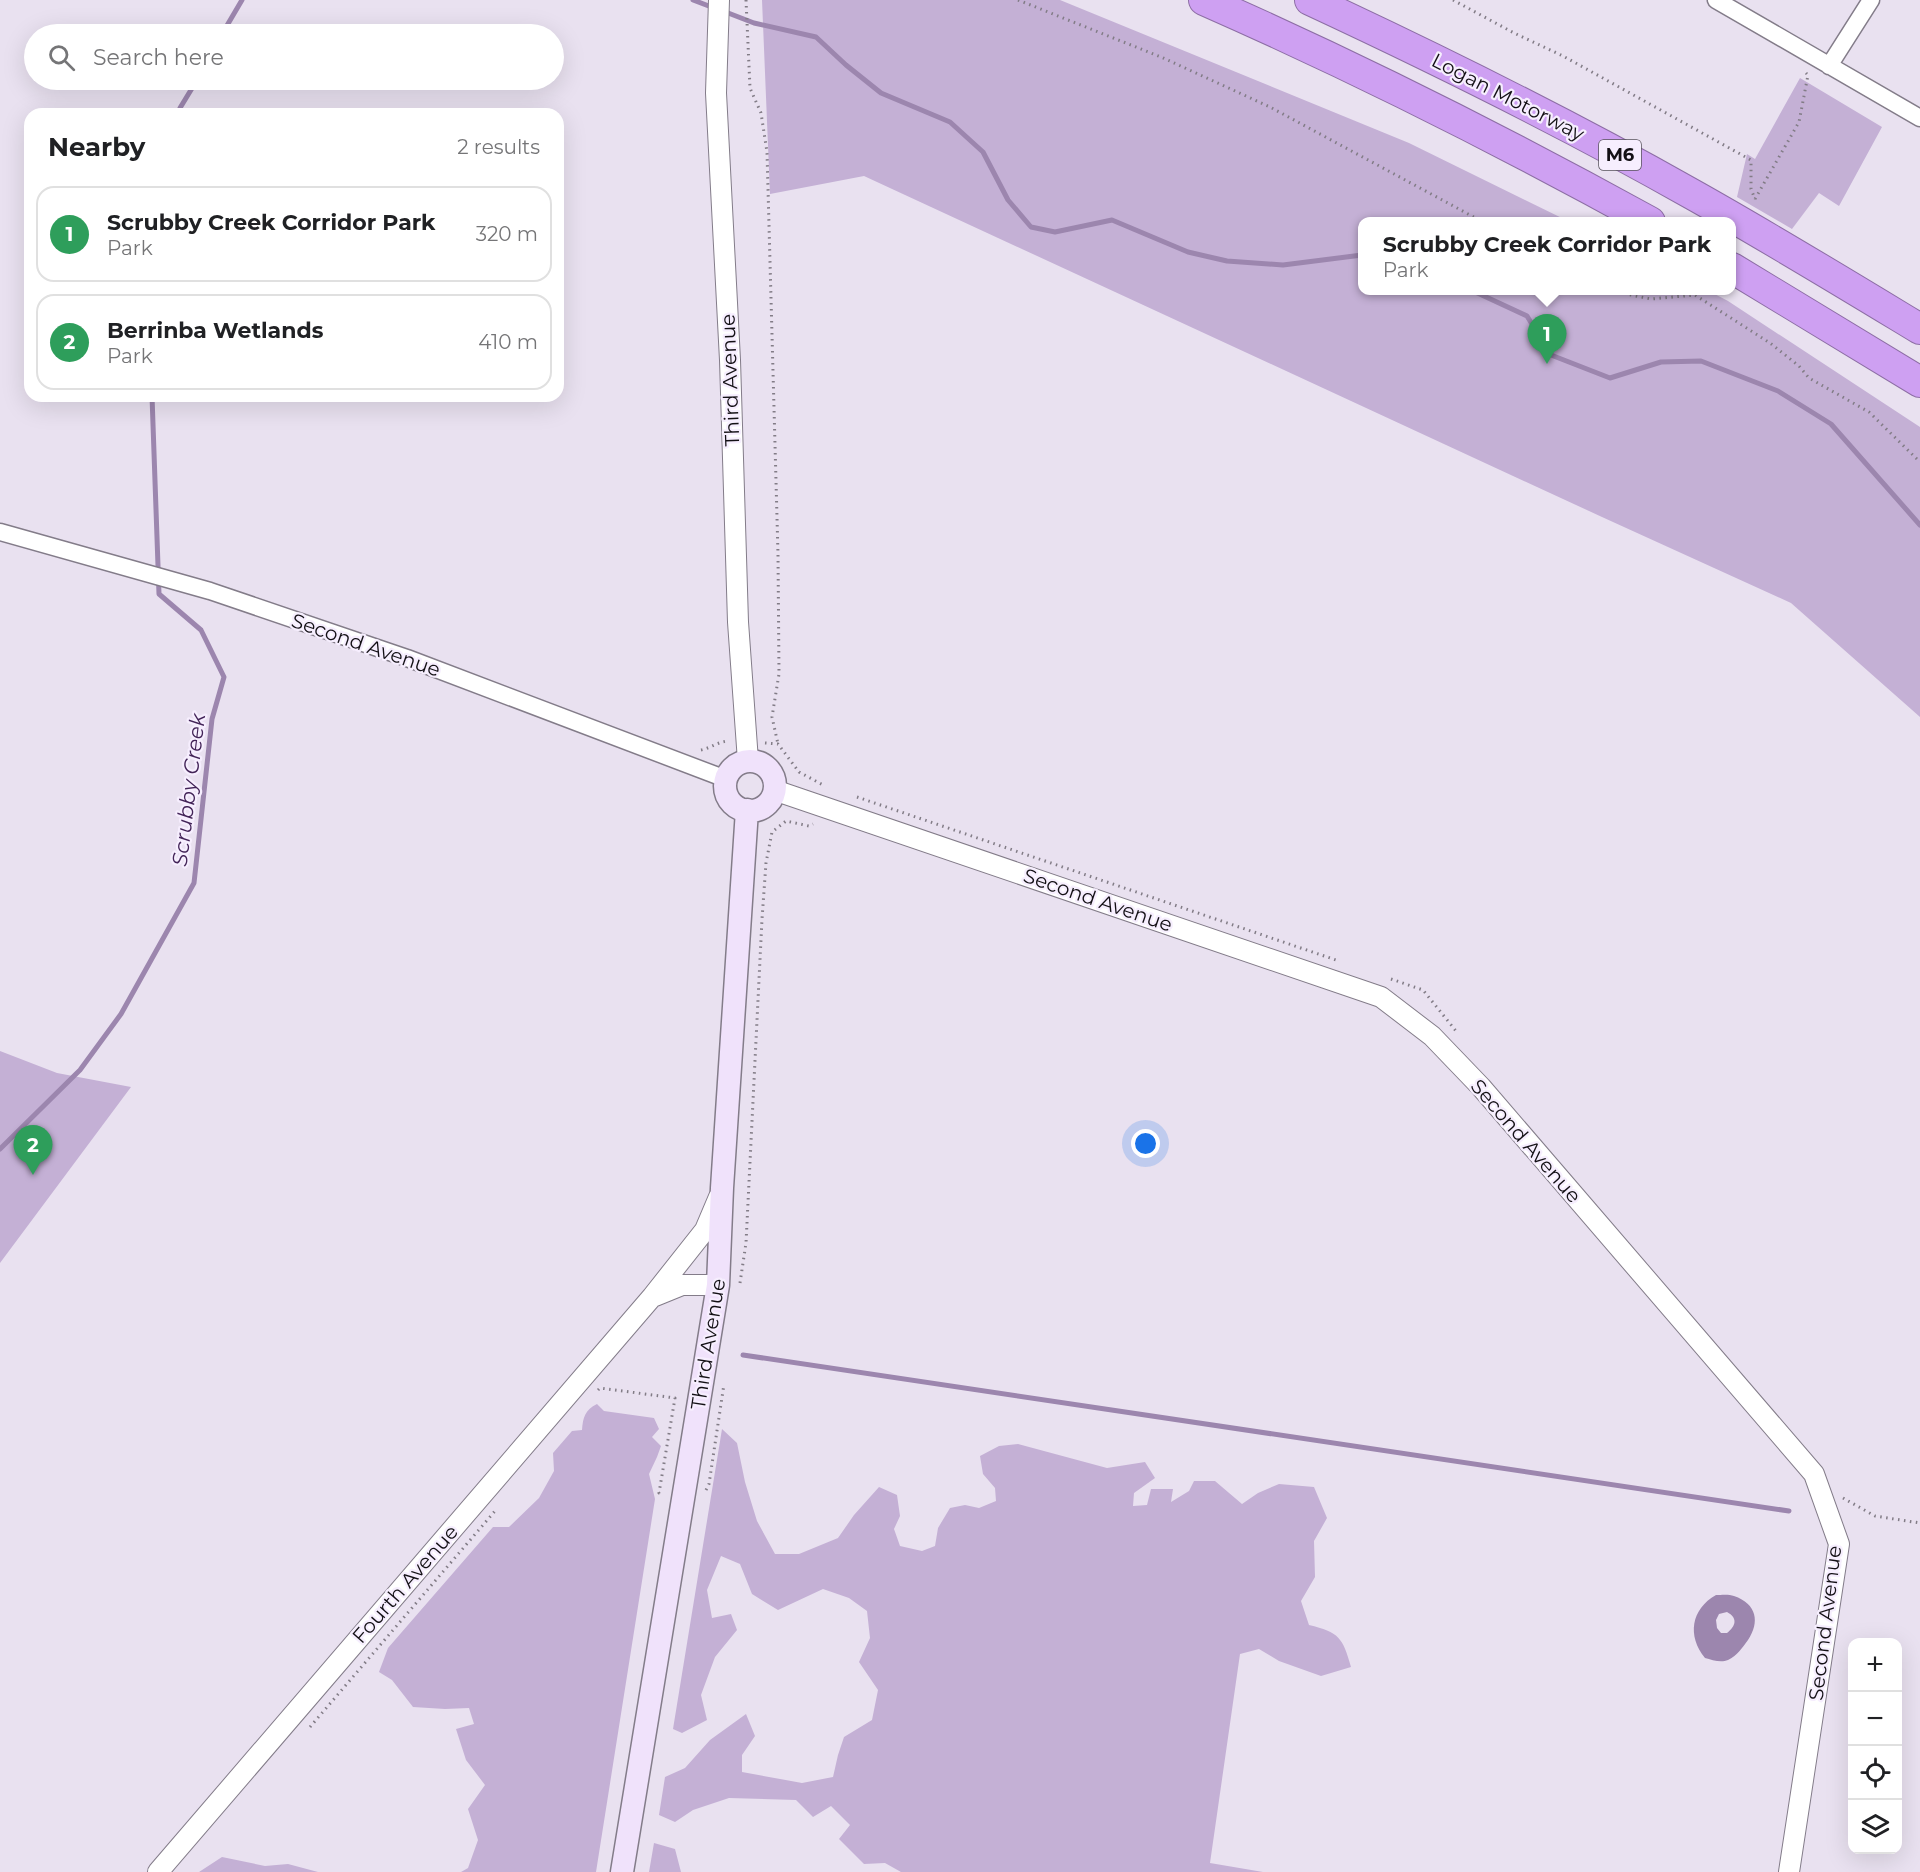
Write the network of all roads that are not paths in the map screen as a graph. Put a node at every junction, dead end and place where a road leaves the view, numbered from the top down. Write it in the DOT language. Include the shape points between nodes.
graph roads {
  1 [pos="718,0"];
  2 [pos="1204,0"];
  3 [pos="1310,0"];
  4 [pos="1716,0"];
  5 [pos="1871,0"];
  6 [pos="1829,66"];
  7 [pos="1920,118"];
  8 [pos="1641,217"];
  9 [pos="1731,217"];
  10 [pos="1736,220"];
  11 [pos="1736,271"];
  12 [pos="1920,329"];
  13 [pos="1920,382"];
  14 [pos="0,532"];
  15 [pos="748,761"];
  16 [pos="726,779"];
  17 [pos="774,790"];
  18 [pos="747,810"];
  19 [pos="722,1188"];
  20 [pos="718,1285"];
  21 [pos="652,1297"];
  22 [pos="158,1872"];
  23 [pos="622,1872"];
  24 [pos="1789,1872"];
  1 -- 15 [label="street, Third Avenue" via="716,93 738,622"];
  2 -- 8 [label="highway, M6" via="1402,92"];
  3 -- 9 [label="highway, Logan Motorway / M6" via="1441,61"];
  4 -- 6 [label="street"];
  5 -- 6 [label="street"];
  6 -- 7 [label="street"];
  10 -- 12 [label="highway, Logan Motorway / M6"];
  11 -- 13 [label="highway"];
  14 -- 16 [label="street, Second Avenue" via="210,591 407,658"];
  15 -- 16 [label="main road" via="731,769"];
  15 -- 17 [label="main road" via="767,767"];
  16 -- 18 [label="main road" via="728,798"];
  17 -- 18 [label="main road" via="769,802"];
  17 -- 24 [label="street, Second Avenue" via="1381,997 1432,1036 1481,1087 1814,1474 1839,1544"];
  18 -- 19 [label="main road, Third Avenue"];
  19 -- 20 [label="main road, Third Avenue"];
  19 -- 21 [label="street, Fourth Avenue" via="705,1230"];
  20 -- 21 [label="street, Fourth Avenue" via="682,1285"];
  20 -- 23 [label="main road, Third Avenue"];
  21 -- 22 [label="street, Fourth Avenue"];
}
